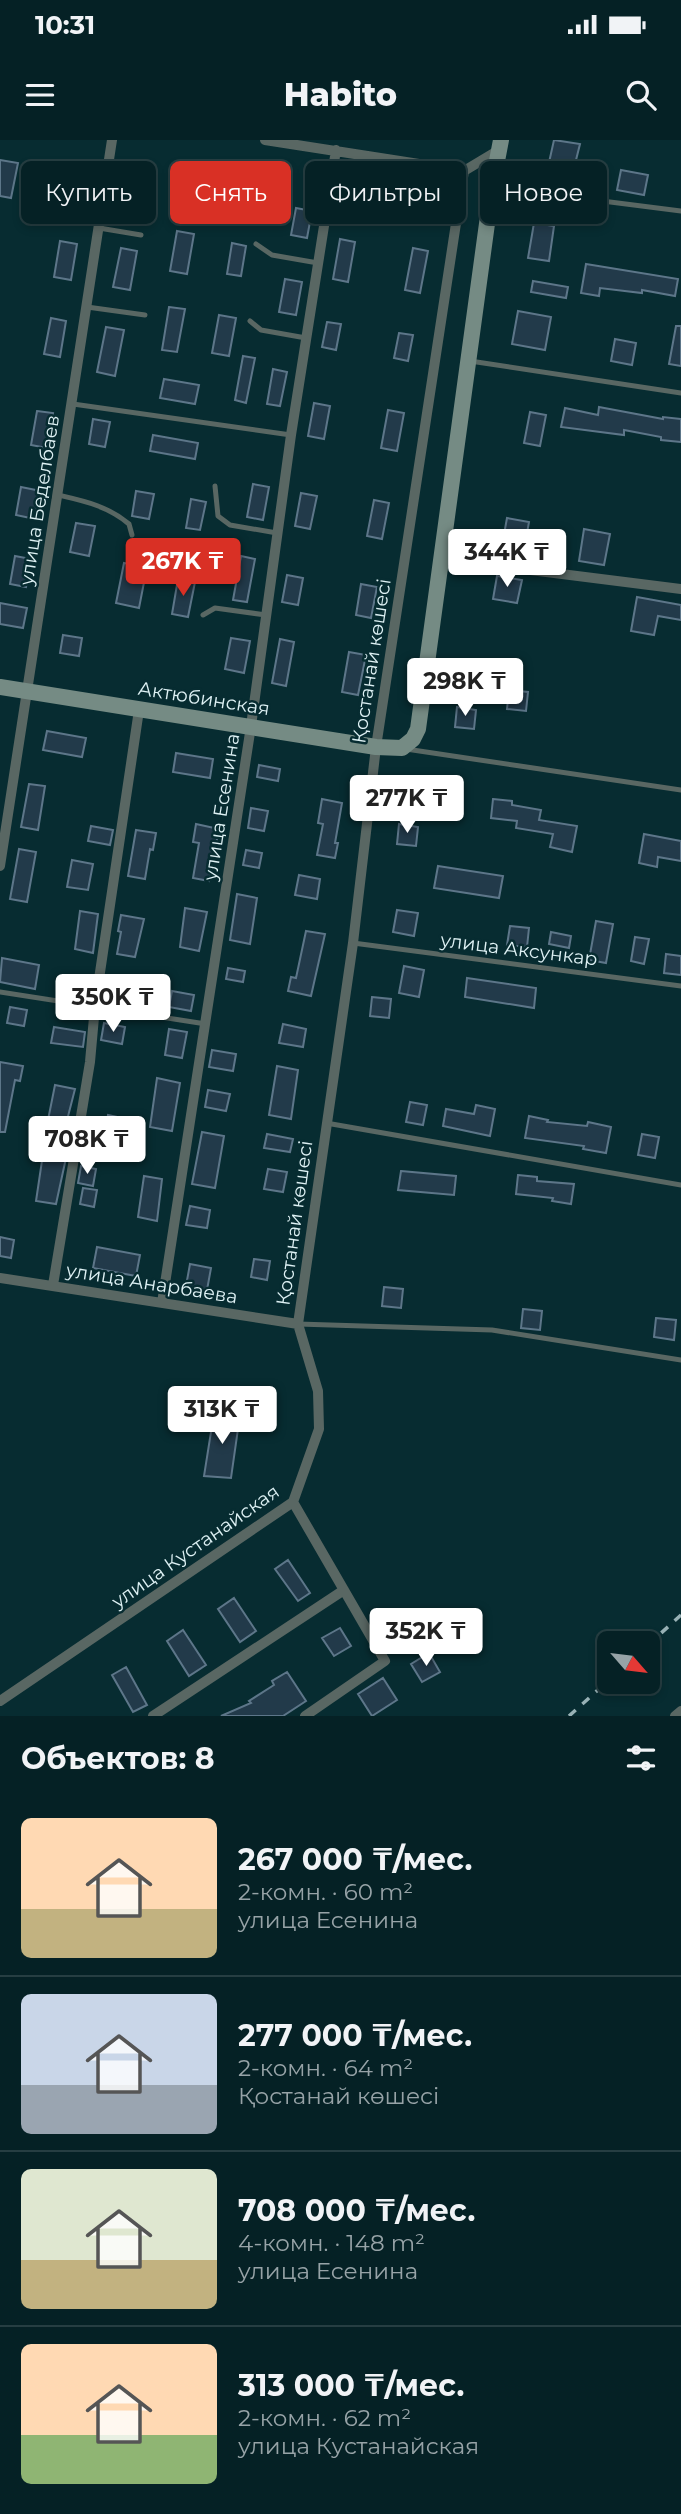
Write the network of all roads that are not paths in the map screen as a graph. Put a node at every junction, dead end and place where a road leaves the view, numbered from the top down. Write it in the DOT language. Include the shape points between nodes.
graph roads {
  1 [pos="112,140"];
  2 [pos="265,140"];
  3 [pos="500,145"];
  4 [pos="336,150"];
  5 [pos="403,161"];
  6 [pos="466,170"];
  7 [pos="607,202"];
  8 [pos="681,211"];
  9 [pos="456,224"];
  10 [pos="487,224"];
  11 [pos="99,228"];
  12 [pos="141,235"];
  13 [pos="256,244"];
  14 [pos="318,263"];
  15 [pos="87,307"];
  16 [pos="145,315"];
  17 [pos="250,320"];
  18 [pos="306,338"];
  19 [pos="470,361"];
  20 [pos="681,393"];
  21 [pos="73,404"];
  22 [pos="291,435"];
  23 [pos="215,486"];
  24 [pos="58,495"];
  25 [pos="278,533"];
  26 [pos="132,535"];
  27 [pos="442,559"];
  28 [pos="681,589"];
  29 [pos="203,615"];
  30 [pos="266,615"];
  31 [pos="0,687"];
  32 [pos="25,691"];
  33 [pos="139,709"];
  34 [pos="251,726"];
  35 [pos="376,747"];
  36 [pos="402,748"];
  37 [pos="681,790"];
  38 [pos="0,866"];
  39 [pos="352,943"];
  40 [pos="681,986"];
  41 [pos="0,992"];
  42 [pos="95,1006"];
  43 [pos="206,1024"];
  44 [pos="326,1124"];
  45 [pos="681,1185"];
  46 [pos="0,1278"];
  47 [pos="53,1285"];
  48 [pos="163,1303"];
  49 [pos="298,1324"];
  50 [pos="681,1360"];
  51 [pos="293,1502"];
  52 [pos="344,1590"];
  53 [pos="0,1701"];
  54 [pos="681,1711"];
  55 [pos="153,1716"];
  56 [pos="305,1716"];
  57 [pos="676,1716"];
  1 -- 11 [label="street, улица Беделбаев"];
  2 -- 4 [label="street"];
  3 -- 6 [label="street"];
  4 -- 5 [label="street"];
  4 -- 14 [label="street, улица Есенина"];
  7 -- 8 [label="lane"];
  9 -- 35 [label="street, Қостанай көшесі"];
  10 -- 19 [label="street"];
  11 -- 12 [label="lane"];
  11 -- 15 [label="street, улица Беделбаев"];
  13 -- 14 [label="lane" via="272,255"];
  14 -- 18 [label="street, улица Есенина"];
  15 -- 16 [label="lane"];
  15 -- 21 [label="street, улица Беделбаев"];
  17 -- 18 [label="lane" via="261,330"];
  18 -- 22 [label="street, улица Есенина"];
  19 -- 20 [label="lane"];
  19 -- 27 [label="street"];
  21 -- 22 [label="lane"];
  21 -- 24 [label="street, улица Беделбаев"];
  22 -- 25 [label="street, улица Есенина"];
  23 -- 25 [label="lane" via="218,516 230,526"];
  24 -- 26 [label="lane" via="113,512 130,524"];
  24 -- 32 [label="street, улица Беделбаев"];
  25 -- 30 [label="street, улица Есенина"];
  27 -- 28 [label="street"];
  27 -- 36 [label="street" via="418,729"];
  29 -- 30 [label="lane" via="215,608"];
  30 -- 34 [label="street, улица Есенина"];
  31 -- 32 [label="street, Актюбинская"];
  32 -- 33 [label="street, Актюбинская"];
  32 -- 38 [label="street, улица Беделбаев"];
  33 -- 34 [label="street, Актюбинская"];
  33 -- 42 [label="street"];
  34 -- 35 [label="street, Актюбинская"];
  34 -- 43 [label="street, улица Есенина"];
  35 -- 36 [label="street, Актюбинская"];
  35 -- 39 [label="street, Қостанай көшесі"];
  36 -- 37 [label="lane"];
  39 -- 40 [label="lane, улица Аксункар"];
  39 -- 44 [label="street, Қостанай көшесі"];
  41 -- 42 [label="lane"];
  42 -- 43 [label="lane"];
  42 -- 47 [label="street"];
  43 -- 48 [label="street, улица Есенина"];
  44 -- 45 [label="lane"];
  44 -- 49 [label="street, Қостанай көшесі"];
  46 -- 47 [label="street, улица Анарбаева"];
  47 -- 48 [label="street, улица Анарбаева"];
  48 -- 49 [label="street, улица Анарбаева"];
  49 -- 50 [label="lane" via="492,1329"];
  49 -- 51 [label="street, улица Кустанайская" via="317,1391 319,1429"];
  51 -- 52 [label="street"];
  51 -- 53 [label="street, улица Кустанайская"];
  52 -- 55 [label="street"];
  52 -- 56 [label="street" via="385,1661"];
  54 -- 57 [label="street"];
}
